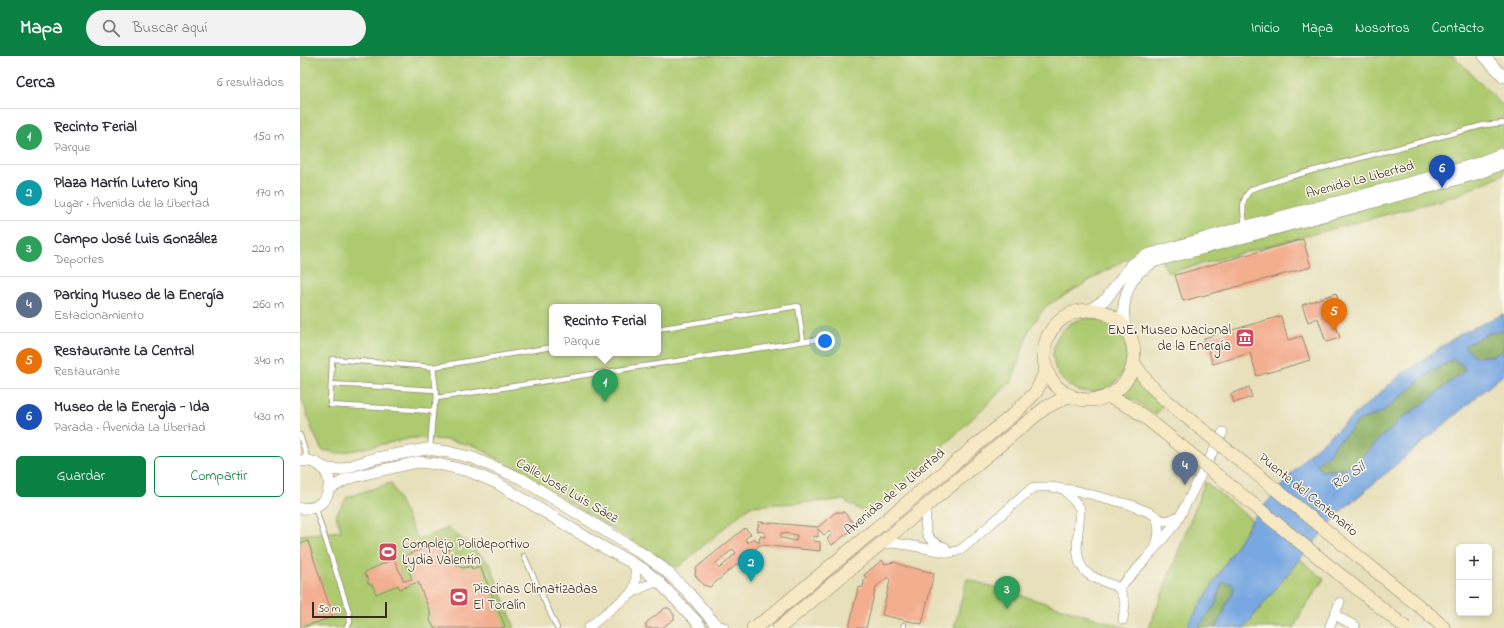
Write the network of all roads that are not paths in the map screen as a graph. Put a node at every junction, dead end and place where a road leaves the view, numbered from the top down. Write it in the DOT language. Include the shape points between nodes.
graph roads {
  1 [pos="1484,56"];
  2 [pos="1504,77"];
  3 [pos="1504,124"];
  4 [pos="1504,153"];
  5 [pos="1504,163"];
  6 [pos="1247,231"];
  7 [pos="1089,310"];
  8 [pos="661,329"];
  9 [pos="1127,332"];
  10 [pos="826,338"];
  11 [pos="803,342"];
  12 [pos="549,348"];
  13 [pos="1133,362"];
  14 [pos="433,367"];
  15 [pos="1046,370"];
  16 [pos="331,384"];
  17 [pos="436,390"];
  18 [pos="1070,395"];
  19 [pos="1107,396"];
  20 [pos="437,398"];
  21 [pos="433,411"];
  22 [pos="1223,432"];
  23 [pos="300,434"];
  24 [pos="430,449"];
  25 [pos="304,461"];
  26 [pos="321,466"];
  27 [pos="329,489"];
  28 [pos="1064,489"];
  29 [pos="1091,495"];
  30 [pos="927,505"];
  31 [pos="1078,506"];
  32 [pos="306,510"];
  33 [pos="1180,516"];
  34 [pos="1156,517"];
  35 [pos="878,545"];
  36 [pos="965,547"];
  37 [pos="1156,547"];
  38 [pos="524,556"];
  39 [pos="634,565"];
  40 [pos="659,582"];
  41 [pos="1119,588"];
  42 [pos="629,596"];
  43 [pos="1340,602"];
  44 [pos="1335,615"];
  45 [pos="1123,620"];
  46 [pos="346,628"];
  47 [pos="557,628"];
  48 [pos="588,628"];
  49 [pos="701,628"];
  50 [pos="723,628"];
  51 [pos="753,628"];
  52 [pos="779,628"];
  53 [pos="1329,628"];
  54 [pos="1354,628"];
  55 [pos="1406,628"];
  56 [pos="1444,628"];
  1 -- 2 [label="street"];
  3 -- 6 [label="lane" via="1484,125 1252,189 1243,200 1242,207"];
  4 -- 6 [label="street, Avenida La Libertad" via="1478,163"];
  5 -- 6 [label="street, Avenida La Libertad" via="1480,173"];
  6 -- 7 [label="street" via="1147,255 1131,264 1106,299"];
  6 -- 9 [label="street" via="1153,262 1138,273 1124,304 1123,318"];
  7 -- 9 [label="main road" via="1112,317"];
  7 -- 15 [label="main road" via="1069,314 1050,332 1044,351"];
  8 -- 11 [label="lane" via="798,306"];
  9 -- 13 [label="main road" via="1132,344"];
  10 -- 11 [label="lane"];
  11 -- 20 [label="lane"];
  12 -- 14 [label="lane"];
  13 -- 19 [label="main road" via="1125,381"];
  13 -- 56 [label="main road, Puente del Centenario, bridge" via="1149,384 1167,401"];
  14 -- 16 [label="lane" via="332,359"];
  14 -- 17 [label="lane"];
  15 -- 18 [label="main road" via="1056,386"];
  15 -- 51 [label="main road, Avenida de la Libertad" via="1036,392 1015,413"];
  16 -- 17 [label="lane"];
  16 -- 21 [label="lane" via="330,405"];
  17 -- 20 [label="lane"];
  18 -- 19 [label="main road" via="1089,400"];
  18 -- 30 [label="main road" via="1045,408"];
  19 -- 55 [label="main road, bridge" via="1132,408 1150,421"];
  20 -- 21 [label="lane"];
  21 -- 24 [label="lane"];
  22 -- 33 [label="street"];
  23 -- 25 [label="lane"];
  24 -- 26 [label="street, Calle José Luis Sáez" via="390,455 340,470"];
  24 -- 50 [label="street, Calle José Luis Sáez" via="473,458 522,479 664,569 717,626"];
  25 -- 26 [label="street, Calle José Luis Sáez"];
  26 -- 27 [label="street" via="328,476"];
  27 -- 32 [label="street" via="322,503"];
  27 -- 39 [label="street, Calle José Luis Sáez" via="347,479 418,462 468,471 497,483"];
  28 -- 29 [label="street"];
  28 -- 31 [label="street"];
  28 -- 36 [label="street" via="1042,486 1032,488"];
  29 -- 31 [label="street"];
  29 -- 34 [label="street" via="1131,505"];
  30 -- 35 [label="main road"];
  30 -- 36 [label="street" via="925,530 931,541 945,547"];
  31 -- 41 [label="street" via="1080,514 1077,556 1080,565 1088,574"];
  32 -- 46 [label="lane" via="349,612 350,622"];
  33 -- 34 [label="street" via="1167,521"];
  33 -- 37 [label="street"];
  34 -- 37 [label="street" via="1159,532"];
  35 -- 36 [label="street" via="893,543 950,552"];
  35 -- 52 [label="main road"];
  37 -- 41 [label="street"];
  38 -- 47 [label="lane"];
  39 -- 40 [label="street, Calle José Luis Sáez"];
  39 -- 42 [label="street" via="637,576"];
  40 -- 42 [label="street" via="651,583"];
  40 -- 49 [label="street, Calle José Luis Sáez"];
  41 -- 45 [label="street" via="1125,603"];
  42 -- 48 [label="street"];
  43 -- 44 [label="street"];
  44 -- 53 [label="street"];
  44 -- 54 [label="street"];
}
